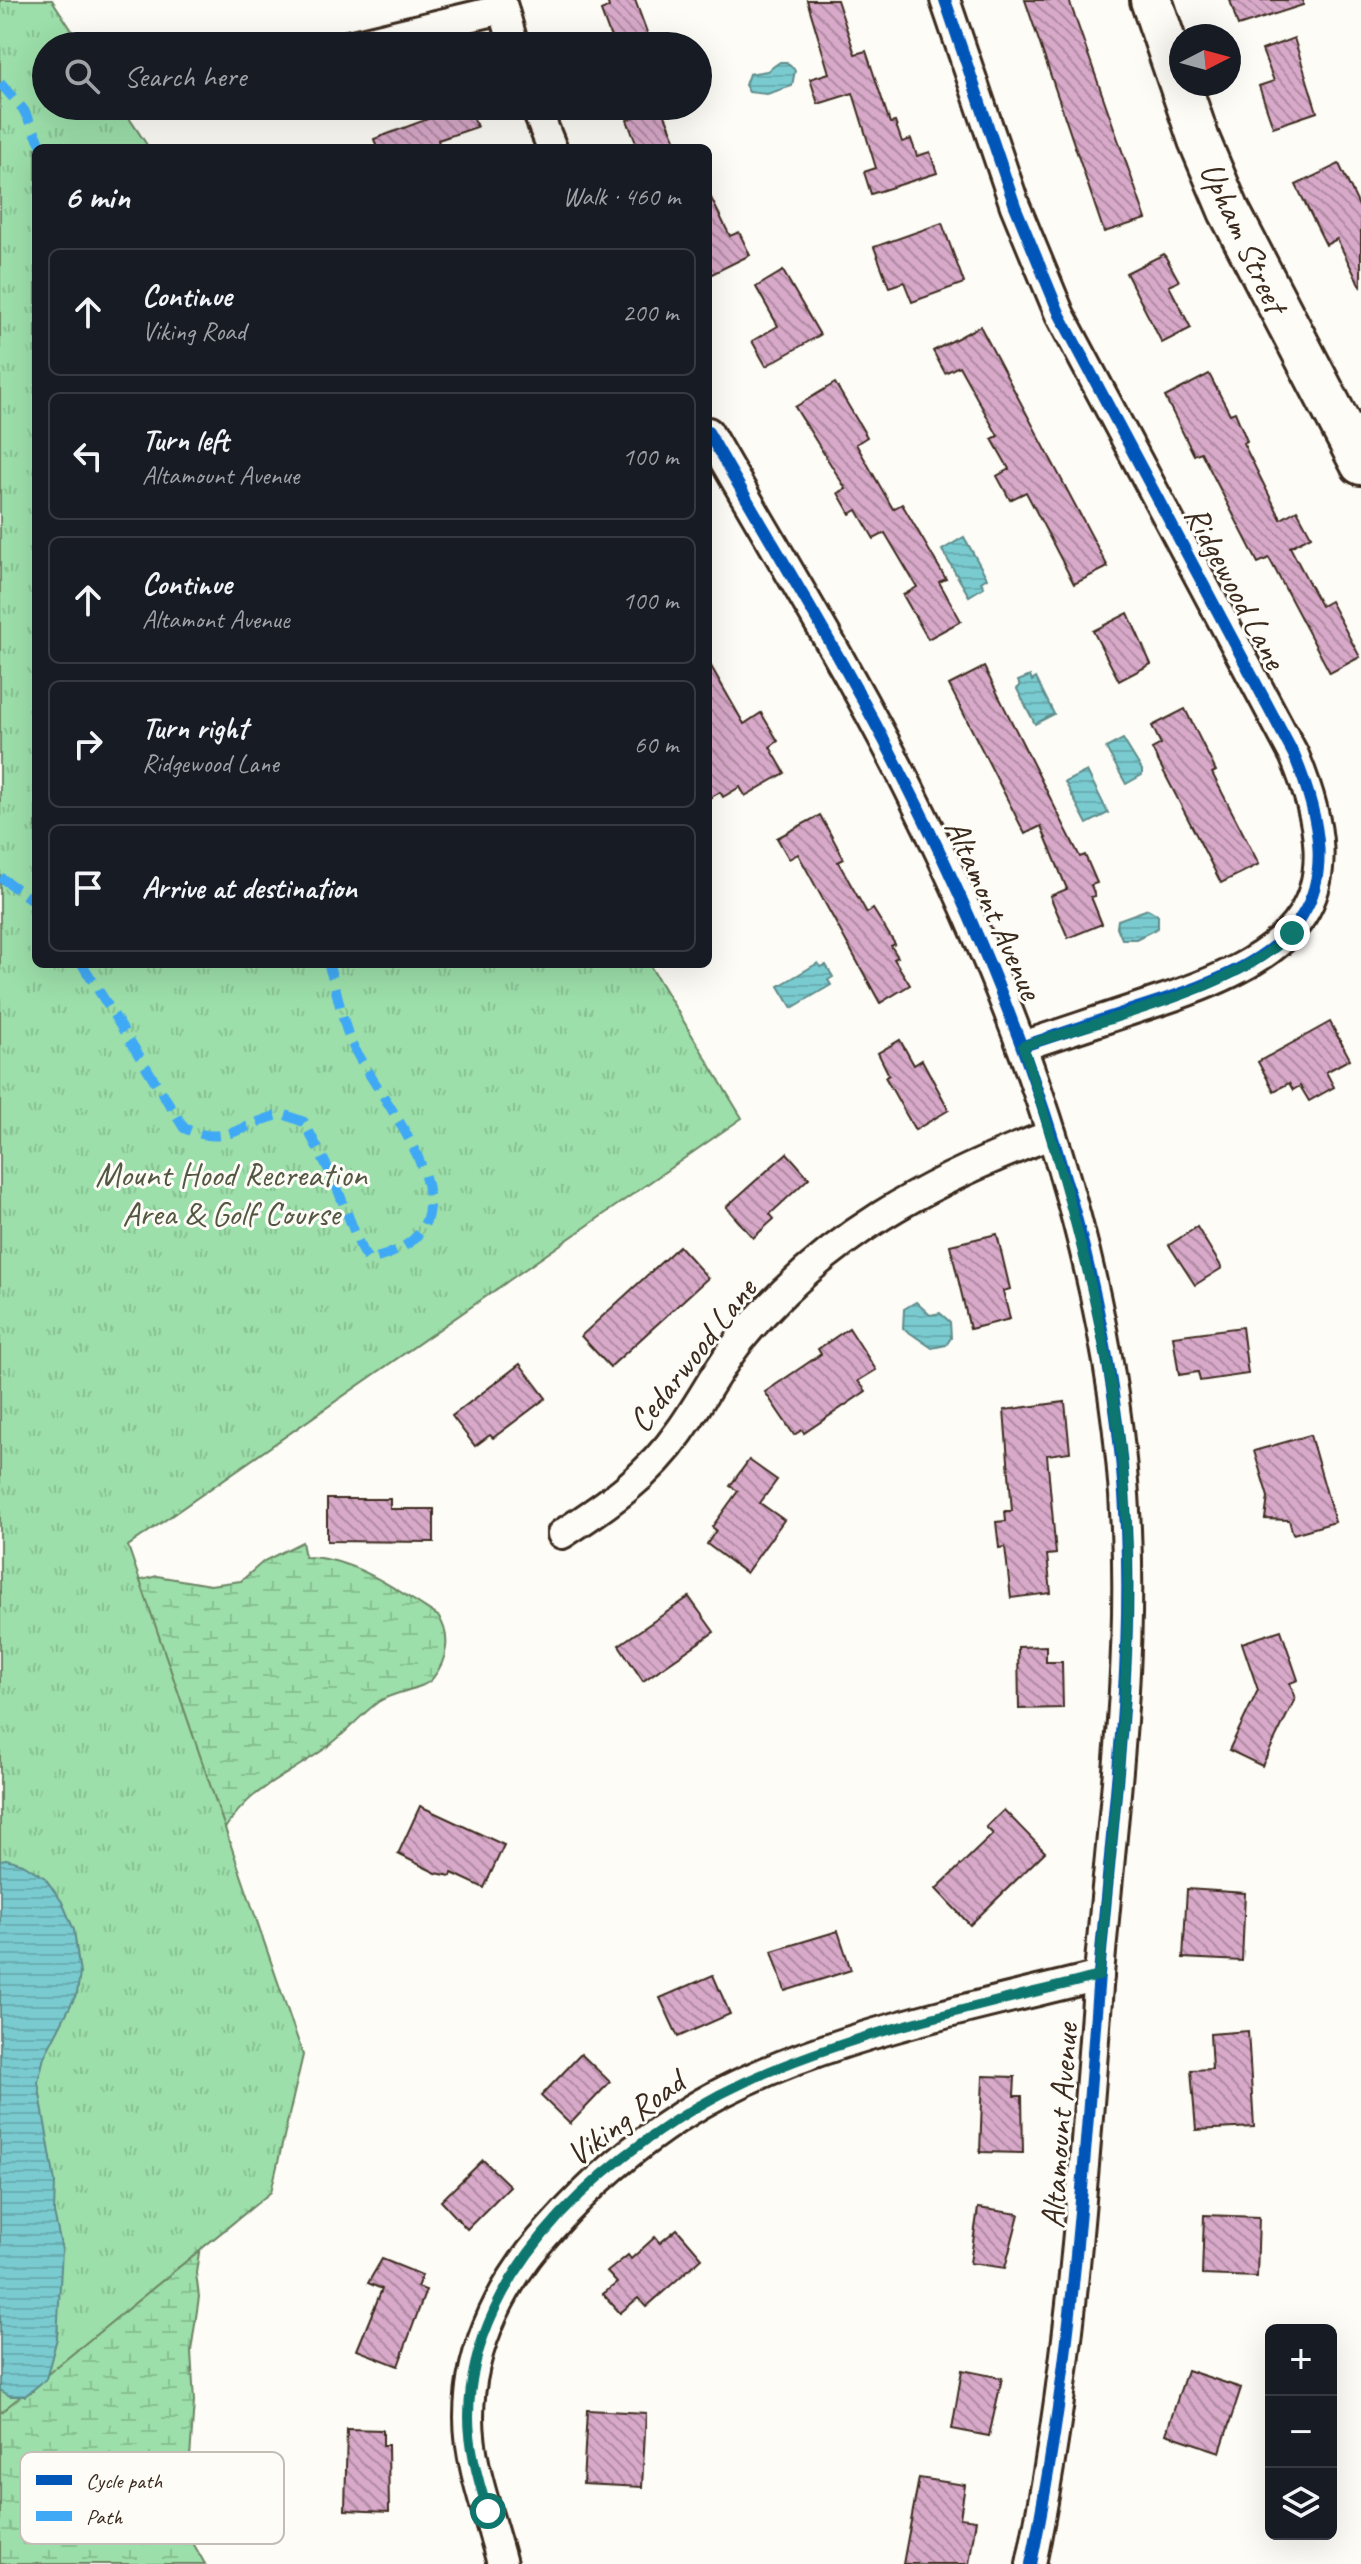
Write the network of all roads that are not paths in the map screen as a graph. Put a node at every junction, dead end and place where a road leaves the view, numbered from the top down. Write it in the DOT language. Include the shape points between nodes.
graph roads {
  1 [pos="945,0"];
  2 [pos="1151,0"];
  3 [pos="502,5"];
  4 [pos="401,32"];
  5 [pos="510,32"];
  6 [pos="541,120"];
  7 [pos="550,144"];
  8 [pos="712,439"];
  9 [pos="1361,464"];
  10 [pos="1023,1046"];
  11 [pos="1050,1135"];
  12 [pos="1124,1497"];
  13 [pos="562,1534"];
  14 [pos="1099,1976"];
  15 [pos="502,2564"];
  16 [pos="1031,2564"];
  1 -- 10 [label="street, Ridgewood Lane" via="1044,280 1294,755 1318,834 1318,869 1309,904 1292,933 1265,956 1196,988"];
  2 -- 9 [label="main road, Upham Street" via="1219,189"];
  3 -- 4 [label="street"];
  3 -- 5 [label="street"];
  6 -- 7 [label="street"];
  8 -- 10 [label="street, Altamont Avenue" via="915,800"];
  10 -- 11 [label="street, Altamont Avenue"];
  11 -- 12 [label="street, Altamont Avenue" via="1100,1328"];
  11 -- 13 [label="street, Cedarwood Lane" via="944,1178 832,1249 742,1338 681,1430 643,1475"];
  12 -- 14 [label="street, Altamount Avenue" via="1122,1714"];
  14 -- 15 [label="street, Viking Road" via="841,2046 748,2081 682,2115 577,2199 517,2269 498,2302 472,2379 472,2447"];
  14 -- 16 [label="street, Altamount Avenue" via="1068,2357"];
}
